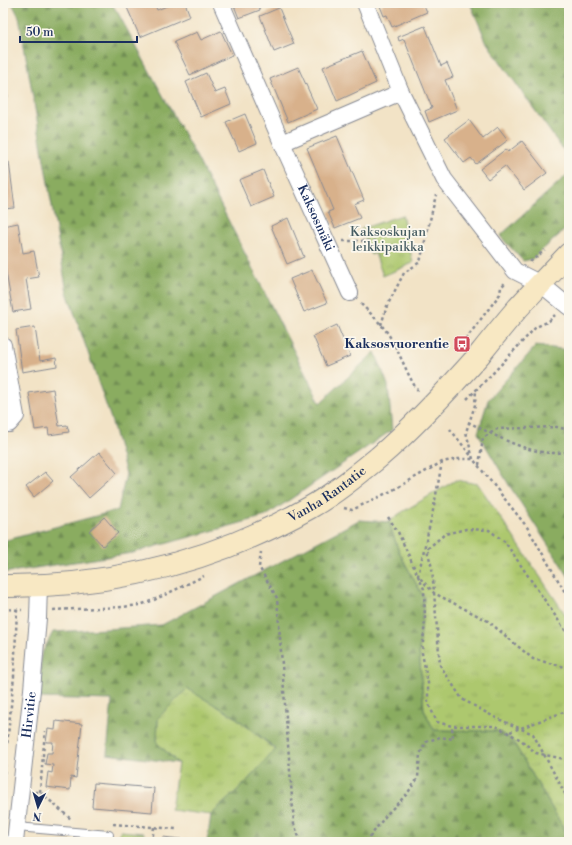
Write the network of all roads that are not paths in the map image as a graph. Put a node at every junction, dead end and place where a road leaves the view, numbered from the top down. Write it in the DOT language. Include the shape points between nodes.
graph roads {
  1 [pos="221,3"];
  2 [pos="365,3"];
  3 [pos="401,92"];
  4 [pos="282,143"];
  5 [pos="569,254"];
  6 [pos="541,284"];
  7 [pos="350,293"];
  8 [pos="569,307"];
  9 [pos="3,345"];
  10 [pos="3,424"];
  11 [pos="3,586"];
  12 [pos="38,586"];
  13 [pos="16,834"];
  14 [pos="109,835"];
  1 -- 4 [label="street, Kaksosmäki"];
  2 -- 3 [label="street"];
  3 -- 4 [label="street"];
  3 -- 6 [label="street" via="444,179 515,271"];
  4 -- 7 [label="street, Kaksosmäki"];
  5 -- 6 [label="main road, Vanha Rantatie"];
  6 -- 8 [label="street"];
  6 -- 12 [label="main road, Vanha Rantatie" via="425,413 379,457 310,508 228,547 190,560 132,575 81,583"];
  9 -- 10 [label="street" via="16,416 9,424"];
  11 -- 12 [label="main road, Vanha Rantatie"];
  12 -- 13 [label="street, Hirvitie" via="32,690"];
  13 -- 14 [label="lane"];
}
